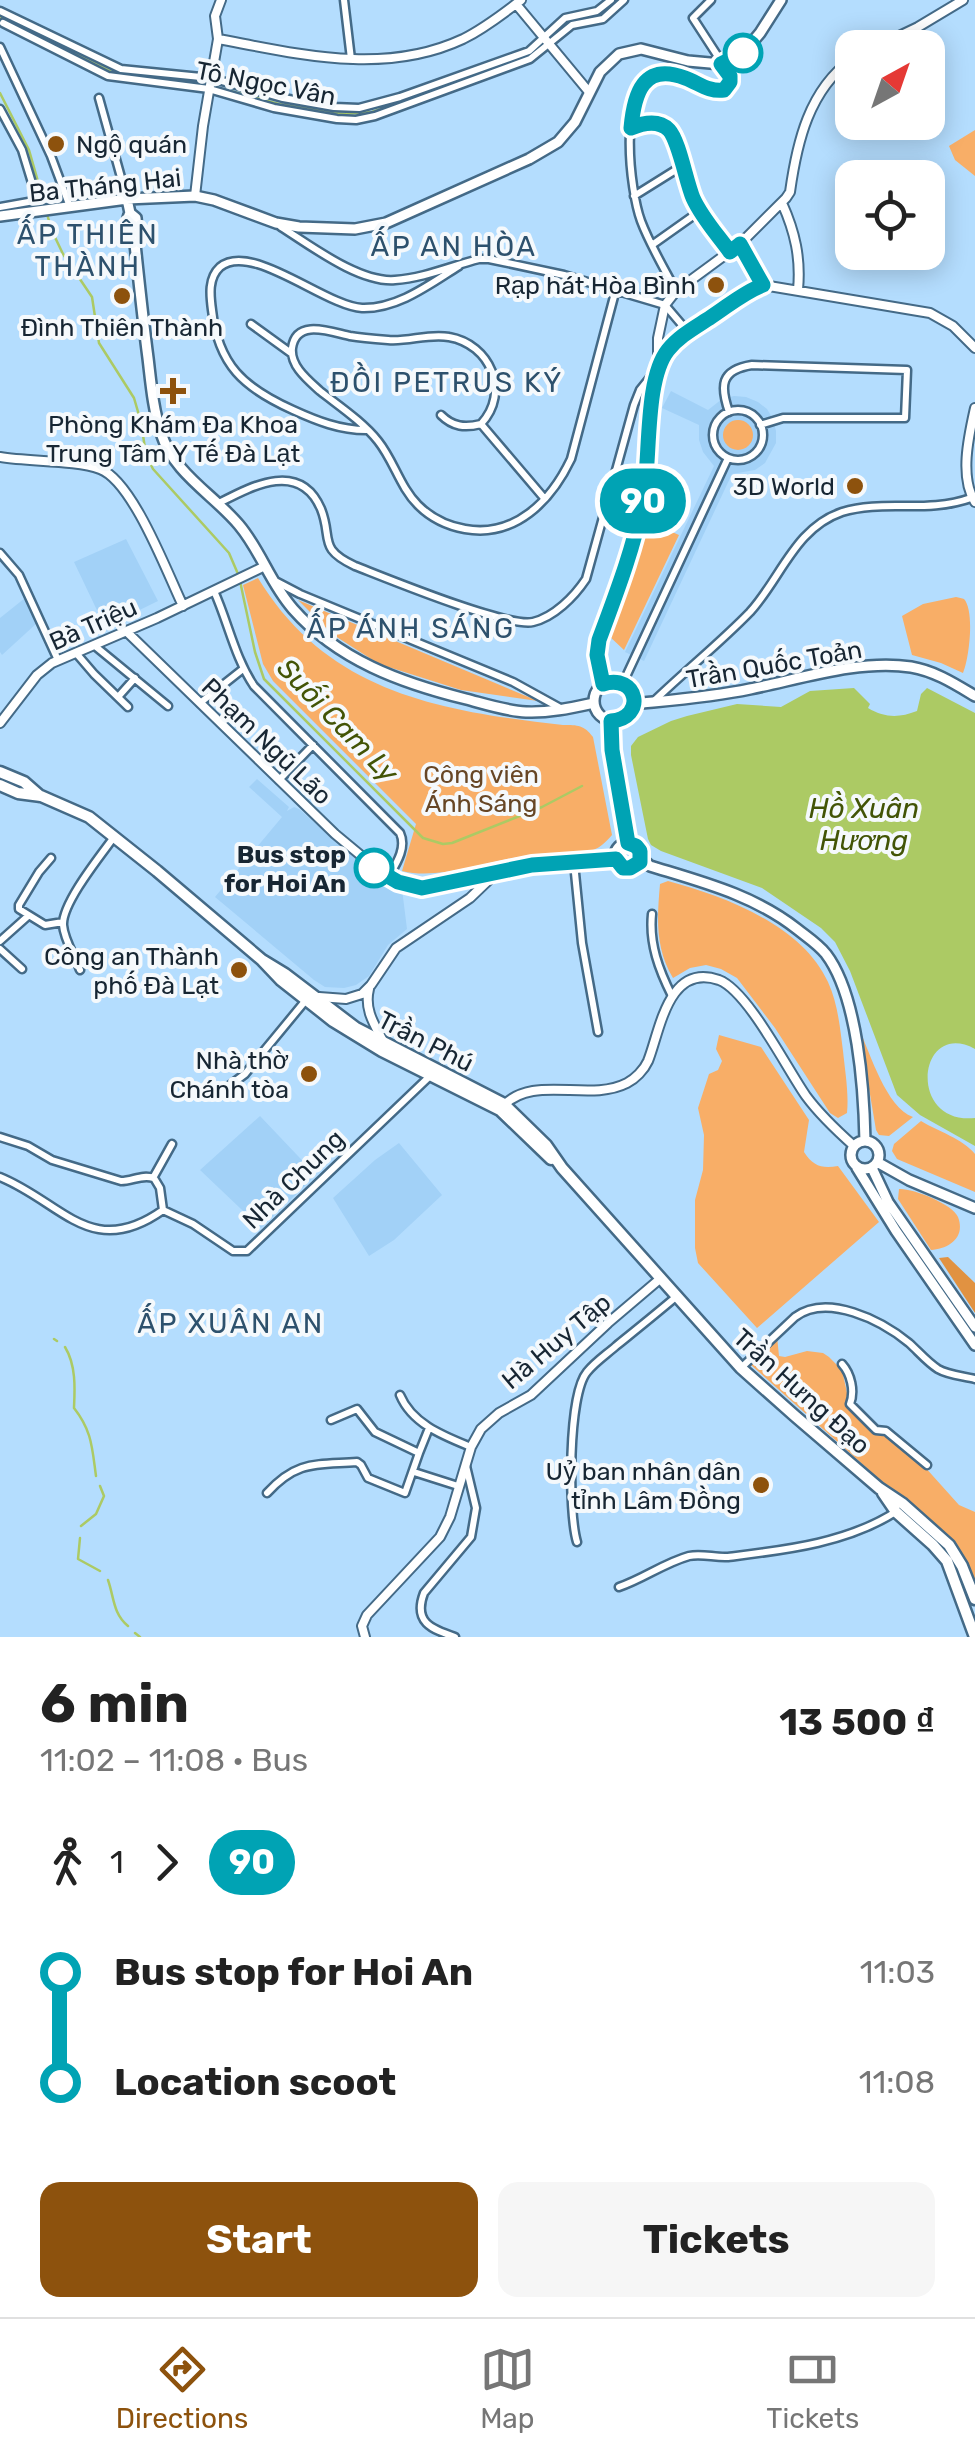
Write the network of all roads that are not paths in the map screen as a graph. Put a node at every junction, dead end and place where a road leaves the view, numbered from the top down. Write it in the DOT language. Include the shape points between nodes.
graph roads {
  1 [pos="208,0"];
  2 [pos="221,0"];
  3 [pos="344,0"];
  4 [pos="611,0"];
  5 [pos="624,0"];
  6 [pos="712,0"];
  7 [pos="781,0"];
  8 [pos="964,0"];
  9 [pos="518,2"];
  10 [pos="215,16"];
  11 [pos="4,19"];
  12 [pos="912,30"];
  13 [pos="218,39"];
  14 [pos="546,42"];
  15 [pos="0,48"];
  16 [pos="351,60"];
  17 [pos="721,64"];
  18 [pos="835,75"];
  19 [pos="211,78"];
  20 [pos="209,89"];
  21 [pos="589,92"];
  22 [pos="99,98"];
  23 [pos="0,109"];
  24 [pos="631,128"];
  25 [pos="682,166"];
  26 [pos="195,196"];
  27 [pos="634,196"];
  28 [pos="127,200"];
  29 [pos="782,203"];
  30 [pos="0,207"];
  31 [pos="64,207"];
  32 [pos="700,211"];
  33 [pos="0,216"];
  34 [pos="276,224"];
  35 [pos="740,244"];
  36 [pos="652,245"];
  37 [pos="730,252"];
  38 [pos="459,266"];
  39 [pos="763,285"];
  40 [pos="616,289"];
  41 [pos="798,290"];
  42 [pos="676,291"];
  43 [pos="665,304"];
  44 [pos="251,324"];
  45 [pos="688,332"];
  46 [pos="975,348"];
  47 [pos="292,353"];
  48 [pos="658,368"];
  49 [pos="975,408"];
  50 [pos="730,412"];
  51 [pos="441,415"];
  52 [pos="481,424"];
  53 [pos="760,425"];
  54 [pos="368,430"];
  55 [pos="0,458"];
  56 [pos="728,458"];
  57 [pos="544,498"];
  58 [pos="973,500"];
  59 [pos="219,504"];
  60 [pos="0,552"];
  61 [pos="263,567"];
  62 [pos="270,579"];
  63 [pos="218,589"];
  64 [pos="183,606"];
  65 [pos="127,632"];
  66 [pos="95,646"];
  67 [pos="76,653"];
  68 [pos="58,660"];
  69 [pos="243,668"];
  70 [pos="135,678"];
  71 [pos="623,683"];
  72 [pos="603,684"];
  73 [pos="975,696"];
  74 [pos="118,697"];
  75 [pos="653,702"];
  76 [pos="0,703"];
  77 [pos="200,703"];
  78 [pos="594,704"];
  79 [pos="634,704"];
  80 [pos="168,706"];
  81 [pos="128,707"];
  82 [pos="563,710"];
  83 [pos="8,711"];
  84 [pos="611,721"];
  85 [pos="0,722"];
  86 [pos="313,744"];
  87 [pos="0,772"];
  88 [pos="279,780"];
  89 [pos="0,785"];
  90 [pos="41,796"];
  91 [pos="115,836"];
  92 [pos="628,843"];
  93 [pos="51,858"];
  94 [pos="641,858"];
  95 [pos="616,859"];
  96 [pos="574,862"];
  97 [pos="498,871"];
  98 [pos="388,878"];
  99 [pos="652,914"];
  100 [pos="28,916"];
  101 [pos="63,922"];
  102 [pos="0,942"];
  103 [pos="0,949"];
  104 [pos="22,969"];
  105 [pos="80,970"];
  106 [pos="371,985"];
  107 [pos="672,996"];
  108 [pos="308,997"];
  109 [pos="598,1032"];
  110 [pos="384,1048"];
  111 [pos="432,1073"];
  112 [pos="221,1092"];
  113 [pos="502,1107"];
  114 [pos="0,1137"];
  115 [pos="865,1141"];
  116 [pos="172,1144"];
  117 [pos="854,1146"];
  118 [pos="875,1165"];
  119 [pos="857,1168"];
  120 [pos="0,1177"];
  121 [pos="153,1178"];
  122 [pos="975,1208"];
  123 [pos="163,1210"];
  124 [pos="661,1278"];
  125 [pos="677,1296"];
  126 [pos="975,1326"];
  127 [pos="975,1345"];
  128 [pos="842,1364"];
  129 [pos="741,1368"];
  130 [pos="975,1379"];
  131 [pos="400,1395"];
  132 [pos="331,1420"];
  133 [pos="430,1428"];
  134 [pos="471,1447"];
  135 [pos="419,1453"];
  136 [pos="466,1464"];
  137 [pos="927,1466"];
  138 [pos="414,1472"];
  139 [pos="458,1486"];
  140 [pos="267,1493"];
  141 [pos="899,1508"];
  142 [pos="576,1542"];
  143 [pos="618,1587"];
  144 [pos="975,1599"];
  145 [pos="972,1633"];
  146 [pos="366,1637"];
  147 [pos="455,1637"];
  1 -- 10 [label="street"];
  2 -- 10 [label="street"];
  3 -- 16 [label="street"];
  4 -- 14 [label="street, Tô Ngọc Vân" via="597,11 565,18"];
  5 -- 14 [label="street, Tô Ngọc Vân" via="603,19 572,26"];
  6 -- 17 [label="street" via="692,18"];
  7 -- 17 [label="main road" via="744,52"];
  8 -- 12 [label="street"];
  9 -- 14 [label="street"];
  9 -- 16 [label="street" via="440,48"];
  10 -- 13 [label="street"];
  11 -- 19 [label="street, Tô Ngọc Vân" via="114,67"];
  11 -- 20 [label="street, Tô Ngọc Vân" via="109,74"];
  13 -- 16 [label="street"];
  13 -- 19 [label="street"];
  14 -- 19 [label="street, Tô Ngọc Vân" via="359,108 283,98"];
  14 -- 20 [label="street, Tô Ngọc Vân" via="530,60 356,120 274,108"];
  14 -- 21 [label="street"];
  15 -- 31 [label="street" via="51,156"];
  17 -- 21 [label="main road" via="630,50 610,60"];
  17 -- 24 [label="street" via="730,76 724,90 669,74 649,78 633,103"];
  18 -- 29 [label="street" via="805,120"];
  19 -- 20 [label="street"];
  20 -- 26 [label="street"];
  21 -- 34 [label="main road" via="575,122 548,149 411,213 355,229"];
  22 -- 28 [label="street"];
  23 -- 30 [label="street" via="36,196"];
  24 -- 25 [label="street" via="665,127"];
  24 -- 27 [label="street"];
  25 -- 27 [label="street"];
  25 -- 32 [label="street"];
  26 -- 28 [label="main road, Ba Tháng Hai"];
  26 -- 34 [label="main road, Ba Tháng Hai"];
  27 -- 36 [label="street"];
  28 -- 31 [label="main road, Ba Tháng Hai"];
  28 -- 59 [label="main road" via="136,218 160,431 176,462"];
  29 -- 35 [label="street"];
  29 -- 41 [label="street" via="800,256"];
  31 -- 33 [label="main road, Ba Tháng Hai"];
  32 -- 36 [label="street"];
  32 -- 37 [label="street"];
  34 -- 38 [label="street, Ba Tháng Hai" via="379,279"];
  35 -- 37 [label="street"];
  35 -- 39 [label="street"];
  36 -- 42 [label="street"];
  37 -- 42 [label="street"];
  38 -- 40 [label="street, Ba Tháng Hai" via="488,259"];
  38 -- 54 [label="street" via="397,301 359,308 253,262 236,260 216,270 210,297 216,333 242,381 312,418"];
  39 -- 41 [label="street"];
  39 -- 45 [label="street"];
  40 -- 43 [label="street, Ba Tháng Hai"];
  40 -- 57 [label="street" via="571,458"];
  41 -- 46 [label="street" via="930,313"];
  42 -- 43 [label="street"];
  43 -- 45 [label="street"];
  43 -- 48 [label="street"];
  44 -- 47 [label="street"];
  45 -- 48 [label="street"];
  47 -- 52 [label="street" via="299,334 312,328 395,341 462,340 496,380 494,407"];
  47 -- 54 [label="street" via="305,378"];
  48 -- 59 [label="street" via="634,405 586,579 536,622 488,614 338,558 326,540 320,507 293,482 263,483"];
  48 -- 72 [label="street" via="644,495 599,640"];
  49 -- 58 [label="street" via="967,464"];
  50 -- 53 [label="street" via="746,412"];
  50 -- 53 [label="street" via="723,384 738,367 907,370 905,418 783,418"];
  50 -- 56 [label="street" via="713,434"];
  51 -- 52 [label="street" via="455,425"];
  52 -- 57 [label="street"];
  53 -- 56 [label="street" via="756,452 743,460"];
  54 -- 57 [label="street" via="416,503 454,526 498,530"];
  55 -- 64 [label="street" via="92,467 112,477 134,505"];
  56 -- 71 [label="street"];
  58 -- 75 [label="street" via="861,508 824,520 750,611"];
  59 -- 61 [label="main road" via="251,541"];
  60 -- 68 [label="street"];
  61 -- 62 [label="main road"];
  61 -- 63 [label="street, Bà Triệu"];
  62 -- 82 [label="street" via="513,682"];
  62 -- 82 [label="main road" via="316,632 388,675 509,710"];
  63 -- 64 [label="street, Bà Triệu"];
  63 -- 69 [label="street"];
  64 -- 65 [label="street, Bà Triệu"];
  65 -- 66 [label="street, Bà Triệu"];
  65 -- 77 [label="street, Phạm Ngũ Lão"];
  66 -- 67 [label="street, Bà Triệu"];
  66 -- 70 [label="street"];
  67 -- 68 [label="street, Bà Triệu"];
  67 -- 74 [label="street"];
  68 -- 83 [label="street, Bà Triệu"];
  69 -- 77 [label="street"];
  69 -- 86 [label="street"];
  70 -- 74 [label="street"];
  70 -- 80 [label="street"];
  71 -- 72 [label="main road"];
  71 -- 79 [label="main road"];
  72 -- 78 [label="main road"];
  73 -- 75 [label="main road, Trần Quốc Toản" via="938,676 894,666"];
  74 -- 81 [label="street"];
  75 -- 79 [label="main road, Trần Quốc Toản"];
  76 -- 83 [label="street"];
  77 -- 88 [label="street, Phạm Ngũ Lão"];
  78 -- 82 [label="main road"];
  78 -- 84 [label="main road"];
  79 -- 84 [label="main road" via="624,719"];
  83 -- 85 [label="street, Bà Triệu"];
  84 -- 92 [label="main road"];
  86 -- 88 [label="street"];
  86 -- 98 [label="street" via="400,832 402,850"];
  87 -- 90 [label="main road, Trần Phú"];
  88 -- 98 [label="street, Phạm Ngũ Lão"];
  89 -- 90 [label="main road, Trần Phú"];
  90 -- 91 [label="main road, Trần Phú"];
  91 -- 101 [label="street"];
  91 -- 108 [label="main road, Trần Phú"];
  92 -- 94 [label="main road"];
  92 -- 95 [label="main road"];
  93 -- 100 [label="street" via="18,905"];
  94 -- 95 [label="main road" via="630,868"];
  94 -- 115 [label="main road" via="758,902 826,954 854,1034"];
  95 -- 96 [label="street"];
  96 -- 97 [label="street"];
  96 -- 109 [label="street"];
  97 -- 98 [label="street" via="422,888"];
  97 -- 106 [label="street" via="460,906 396,948"];
  99 -- 107 [label="street" via="655,954"];
  100 -- 101 [label="street" via="45,925"];
  100 -- 102 [label="street"];
  101 -- 105 [label="street"];
  103 -- 104 [label="street"];
  106 -- 108 [label="street" via="355,998"];
  106 -- 110 [label="street" via="370,1014"];
  107 -- 113 [label="street" via="647,1064 626,1083 522,1092"];
  107 -- 117 [label="street" via="706,978 734,990 824,1120"];
  108 -- 110 [label="main road, Trần Phú"];
  108 -- 112 [label="street" via="245,1074"];
  110 -- 111 [label="main road, Trần Phú"];
  111 -- 113 [label="main road, Trần Phú"];
  111 -- 123 [label="street, Nhà Chung" via="247,1251 233,1251"];
  113 -- 124 [label="main road, Trần Phú" via="546,1145"];
  114 -- 121 [label="street" via="121,1180"];
  115 -- 117 [label="main road"];
  115 -- 118 [label="main road" via="877,1148"];
  116 -- 121 [label="street"];
  117 -- 119 [label="main road" via="850,1158"];
  118 -- 119 [label="main road"];
  118 -- 122 [label="main road"];
  118 -- 126 [label="main road" via="888,1202"];
  119 -- 127 [label="main road"];
  120 -- 123 [label="street" via="90,1228 134,1227"];
  121 -- 123 [label="street"];
  124 -- 125 [label="main road, Trần Hưng Đạo"];
  124 -- 134 [label="street, Hà Huy Tập" via="531,1395 481,1429"];
  125 -- 129 [label="main road, Trần Hưng Đạo"];
  125 -- 142 [label="street" via="581,1380 571,1472"];
  128 -- 137 [label="street" via="854,1395 850,1404"];
  129 -- 130 [label="street" via="795,1317 816,1307 868,1317 939,1370"];
  129 -- 141 [label="main road, Trần Hưng Đạo"];
  131 -- 133 [label="street"];
  132 -- 135 [label="street" via="357,1409 375,1432"];
  133 -- 134 [label="street"];
  133 -- 135 [label="street"];
  134 -- 136 [label="street, Hà Huy Tập"];
  135 -- 138 [label="street"];
  136 -- 139 [label="street, Hà Huy Tập"];
  136 -- 147 [label="street" via="475,1524 420,1605 430,1627"];
  138 -- 139 [label="street"];
  138 -- 140 [label="street" via="406,1493 368,1478 359,1463 308,1465"];
  139 -- 146 [label="street, Hà Huy Tập" via="440,1537 366,1615"];
  141 -- 143 [label="street" via="832,1540 719,1558 689,1556"];
  141 -- 144 [label="main road, Trần Hưng Đạo" via="954,1552"];
  141 -- 145 [label="main road, Trần Hưng Đạo" via="947,1561"];
}
